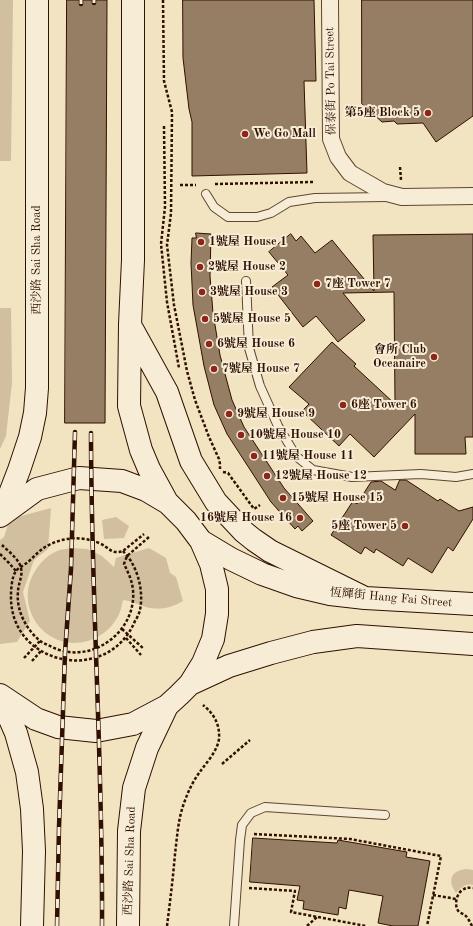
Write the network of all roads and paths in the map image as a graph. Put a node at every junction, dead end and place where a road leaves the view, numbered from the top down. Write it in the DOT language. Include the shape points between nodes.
graph roads {
  1 [pos="37,0"];
  2 [pos="133,0"];
  3 [pos="162,0"];
  4 [pos="330,0"];
  5 [pos="164,126"];
  6 [pos="314,182"];
  7 [pos="212,184"];
  8 [pos="180,185"];
  9 [pos="196,185"];
  10 [pos="206,194"];
  11 [pos="473,196"];
  12 [pos="402,197"];
  13 [pos="246,281"];
  14 [pos="130,324"];
  15 [pos="181,374"];
  16 [pos="220,471"];
  17 [pos="228,473"];
  18 [pos="473,474"];
  19 [pos="168,503"];
  20 [pos="260,505"];
  21 [pos="1,515"];
  22 [pos="144,534"];
  23 [pos="149,537"];
  24 [pos="201,541"];
  25 [pos="2,544"];
  26 [pos="123,551"];
  27 [pos="0,554"];
  28 [pos="127,556"];
  29 [pos="21,567"];
  30 [pos="16,571"];
  31 [pos="365,598"];
  32 [pos="473,604"];
  33 [pos="122,629"];
  34 [pos="127,636"];
  35 [pos="40,641"];
  36 [pos="473,644"];
  37 [pos="35,647"];
  38 [pos="144,650"];
  39 [pos="41,651"];
  40 [pos="141,654"];
  41 [pos="24,658"];
  42 [pos="32,661"];
  43 [pos="190,684"];
  44 [pos="0,696"];
  45 [pos="203,705"];
  46 [pos="167,706"];
  47 [pos="250,740"];
  48 [pos="222,764"];
  49 [pos="385,815"];
  50 [pos="249,833"];
  51 [pos="246,888"];
  52 [pos="473,888"];
  53 [pos="433,895"];
  54 [pos="456,899"];
  55 [pos="318,916"];
  56 [pos="32,926"];
  57 [pos="128,926"];
  58 [pos="167,926"];
  59 [pos="234,926"];
  60 [pos="307,926"];
  61 [pos="366,926"];
  62 [pos="427,926"];
  63 [pos="472,926"];
  1 -- 21 [label="main road, 西沙路 Sai Sha Road" via="37,388 30,437"];
  2 -- 14 [label="main road" via="133,260"];
  3 -- 16 [label="path" via="164,80 172,112 171,213 167,245 174,305 195,400 219,459"];
  4 -- 12 [label="street, 保泰街 Po Tai Street" via="331,139 338,157 350,172 383,192"];
  5 -- 15 [label="path" via="165,207 161,244 167,302"];
  6 -- 7 [label="path"];
  8 -- 9 [label="path"];
  10 -- 12 [label="lane" via="214,207 228,217 257,217 271,213 289,202 315,198"];
  11 -- 12 [label="street, 保泰街 Po Tai Street"];
  13 -- 18 [label="lane" via="249,348 260,386 278,426 296,456 313,470 352,477 421,474 456,477"];
  14 -- 19 [label="main road" via="130,406 149,469"];
  14 -- 31 [label="main road" via="168,392 191,461 216,502 254,540"];
  17 -- 20 [label="path" via="254,509"];
  19 -- 21 [label="main road" via="146,490 122,481 79,478 37,489"];
  19 -- 24 [label="main road"];
  22 -- 26 [label="path"];
  23 -- 28 [label="path"];
  24 -- 31 [label="main road, 恆輝街 Hang Fai Street" via="262,574 296,586 330,594"];
  24 -- 43 [label="main road" via="213,570 217,589 217,614 213,639"];
  25 -- 29 [label="path"];
  26 -- 28 [label="path"];
  26 -- 29 [label="path" via="114,552 83,538 58,540 37,552"];
  27 -- 30 [label="path"];
  28 -- 33 [label="path" via="124,564 133,589 133,599"];
  28 -- 34 [label="path" via="138,575 141,593 140,611"];
  29 -- 30 [label="path"];
  29 -- 35 [label="path" via="17,593 19,608 30,632"];
  30 -- 37 [label="path" via="11,586 13,615 20,630"];
  31 -- 32 [label="main road, 恆輝街 Hang Fai Street"];
  33 -- 34 [label="path"];
  33 -- 35 [label="path" via="98,648 78,652 55,649"];
  34 -- 38 [label="path"];
  34 -- 39 [label="path" via="120,644 96,658 74,661 58,659"];
  34 -- 40 [label="path"];
  35 -- 37 [label="path"];
  36 -- 43 [label="main road" via="357,636 313,642 230,666"];
  37 -- 39 [label="path"];
  37 -- 41 [label="path"];
  39 -- 42 [label="path"];
  43 -- 46 [label="main road"];
  44 -- 46 [label="main road" via="36,719 58,727 96,731 133,724"];
  44 -- 56 [label="main road" via="16,733 27,772 34,851"];
  45 -- 58 [label="path" via="216,720 218,740 215,750 199,773 183,806"];
  46 -- 57 [label="main road, 西沙路 Sai Sha Road" via="147,748 134,788 129,831"];
  47 -- 48 [label="path"];
  49 -- 59 [label="lane" via="264,807 251,813 242,825"];
  50 -- 53 [label="path" via="350,839 440,856"];
  51 -- 55 [label="path" via="295,891 291,912"];
  52 -- 54 [label="path" via="464,889"];
  53 -- 54 [label="path"];
  53 -- 62 [label="path"];
  54 -- 63 [label="path" via="459,912 465,915"];
  55 -- 60 [label="path"];
  55 -- 61 [label="path"];
}
